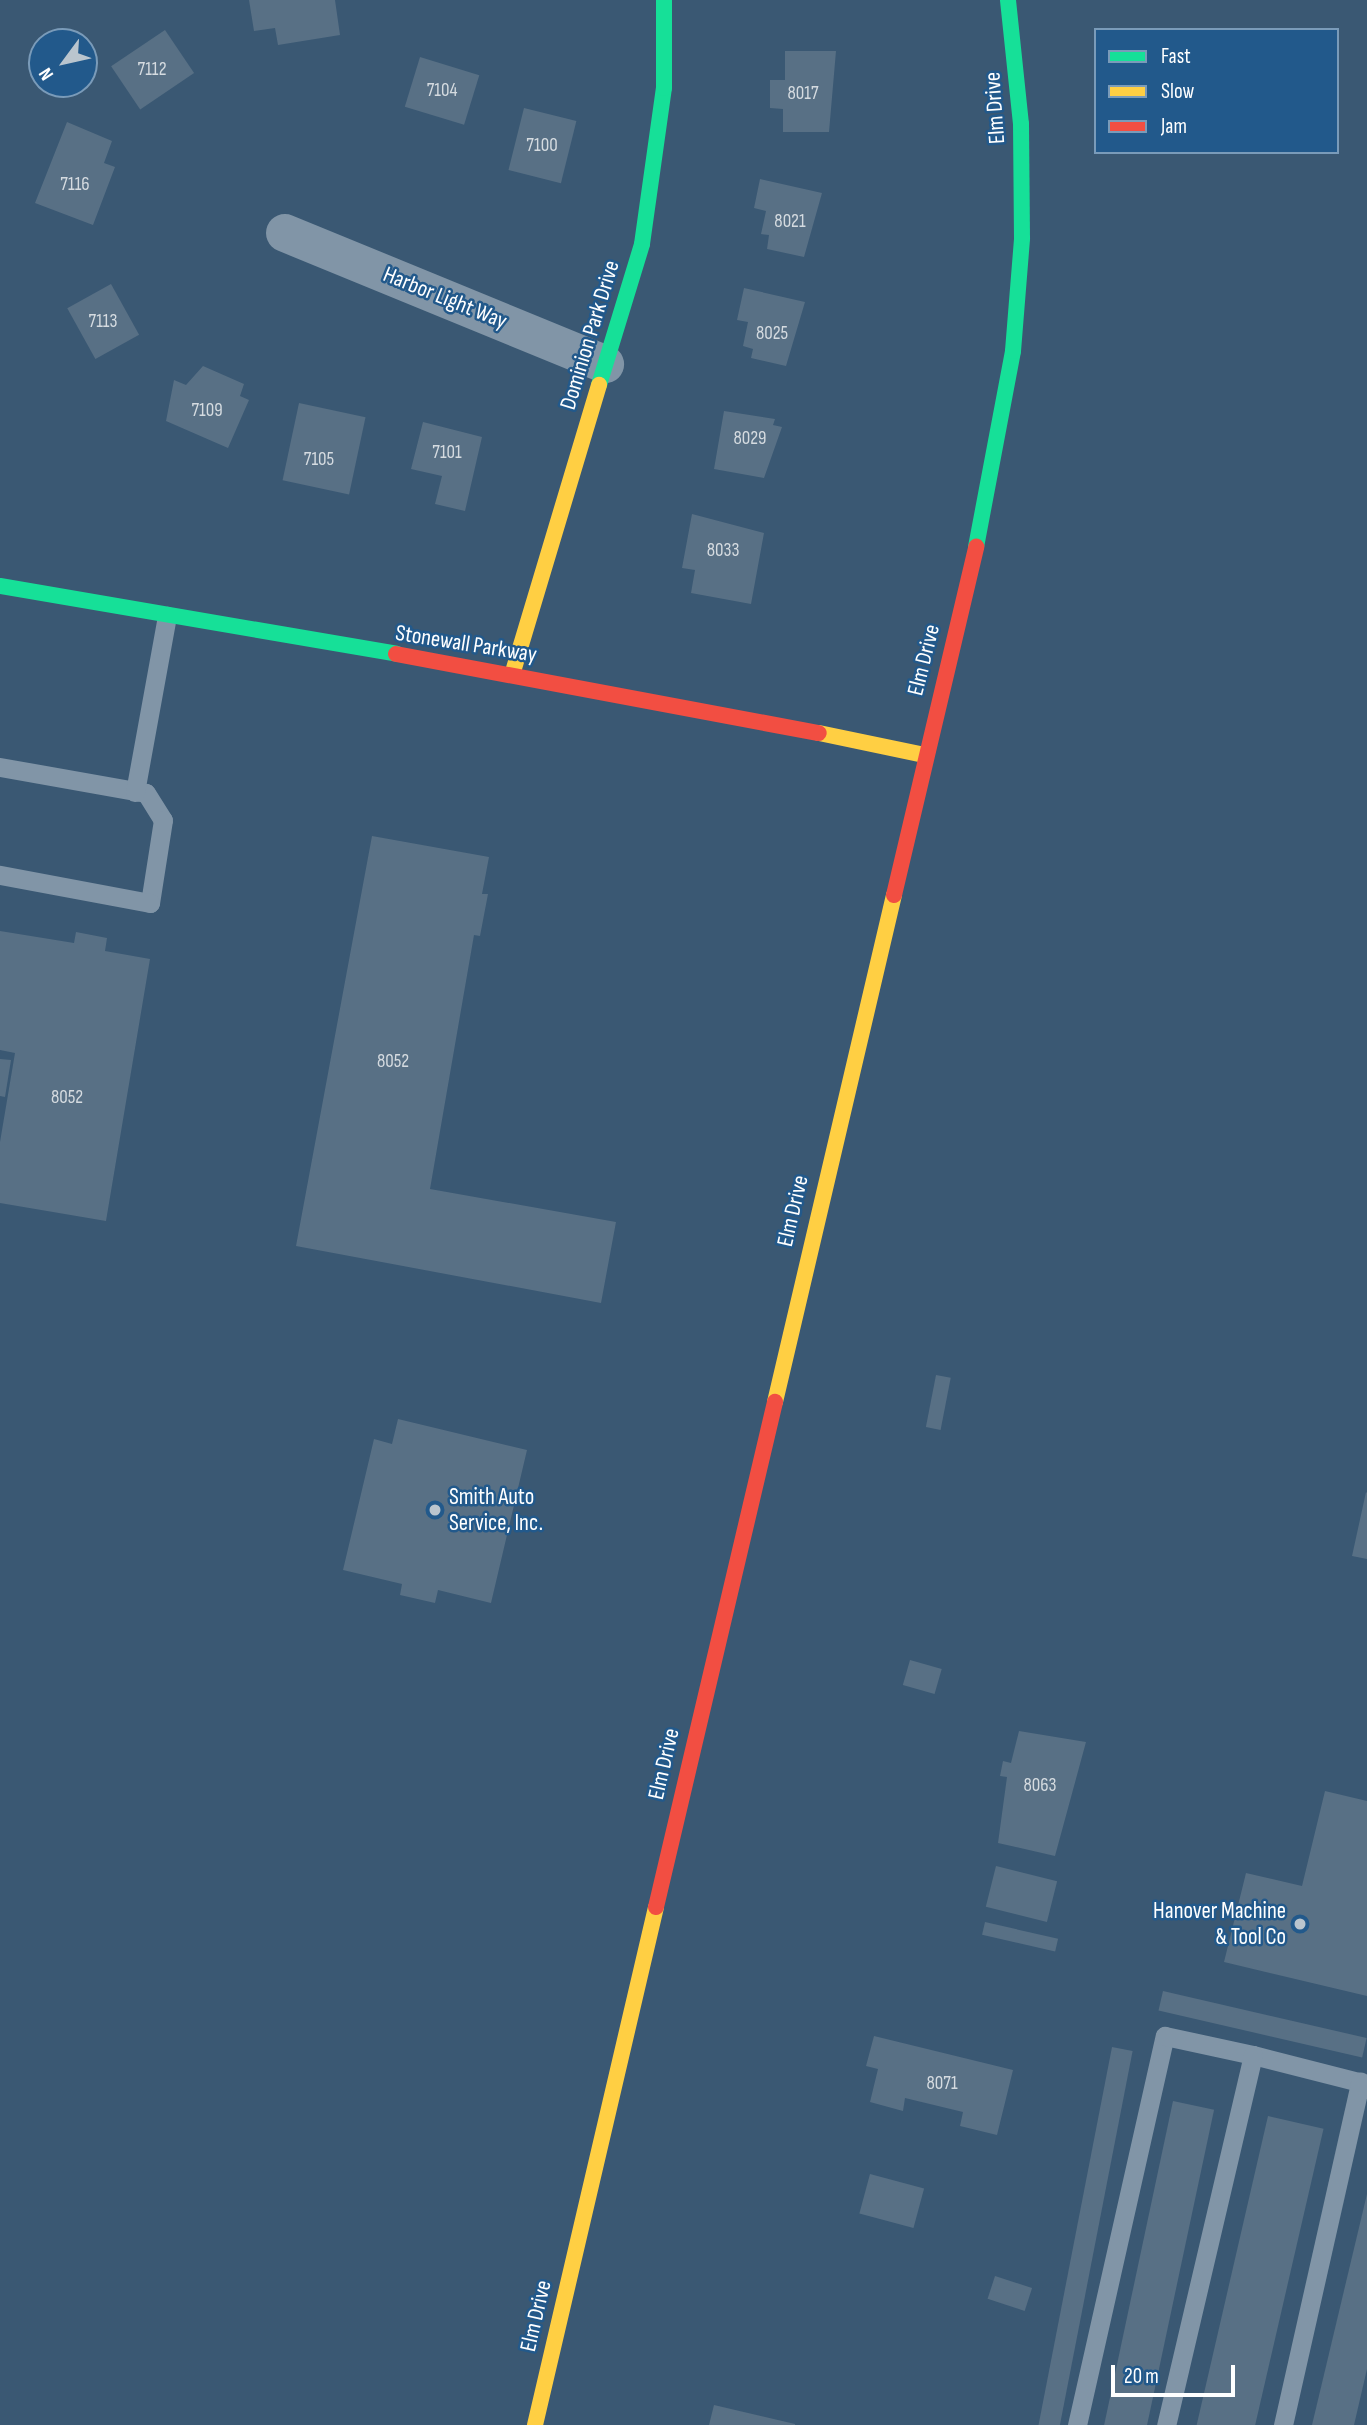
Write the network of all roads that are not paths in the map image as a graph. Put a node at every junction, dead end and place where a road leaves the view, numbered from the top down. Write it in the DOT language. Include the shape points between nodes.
graph roads {
  1 [pos="664,0"];
  2 [pos="1008,0"];
  3 [pos="285,233"];
  4 [pos="605,364"];
  5 [pos="0,586"];
  6 [pos="166,616"];
  7 [pos="512,675"];
  8 [pos="925,755"];
  9 [pos="0,767"];
  10 [pos="135,792"];
  11 [pos="0,875"];
  12 [pos="1253,2055"];
  13 [pos="1364,2083"];
  14 [pos="537,2424"];
  15 [pos="1077,2425"];
  16 [pos="1166,2425"];
  17 [pos="1283,2425"];
  1 -- 4 [label="street, Dominion Park Drive" via="656,175"];
  2 -- 8 [label="street, Elm Drive" via="1021,124 1022,238 1013,351 995,464"];
  3 -- 4 [label="street, Harbor Light Way"];
  4 -- 7 [label="street, Dominion Park Drive"];
  5 -- 6 [label="street, Stonewall Parkway"];
  6 -- 7 [label="street, Stonewall Parkway"];
  6 -- 10 [label="lane"];
  7 -- 8 [label="street, Stonewall Parkway"];
  8 -- 14 [label="street, Elm Drive"];
  9 -- 10 [label="lane"];
  10 -- 11 [label="lane" via="152,797 162,812 150,903"];
  12 -- 13 [label="lane"];
  12 -- 15 [label="lane" via="1165,2036"];
  12 -- 16 [label="lane"];
  13 -- 17 [label="lane"];
}
